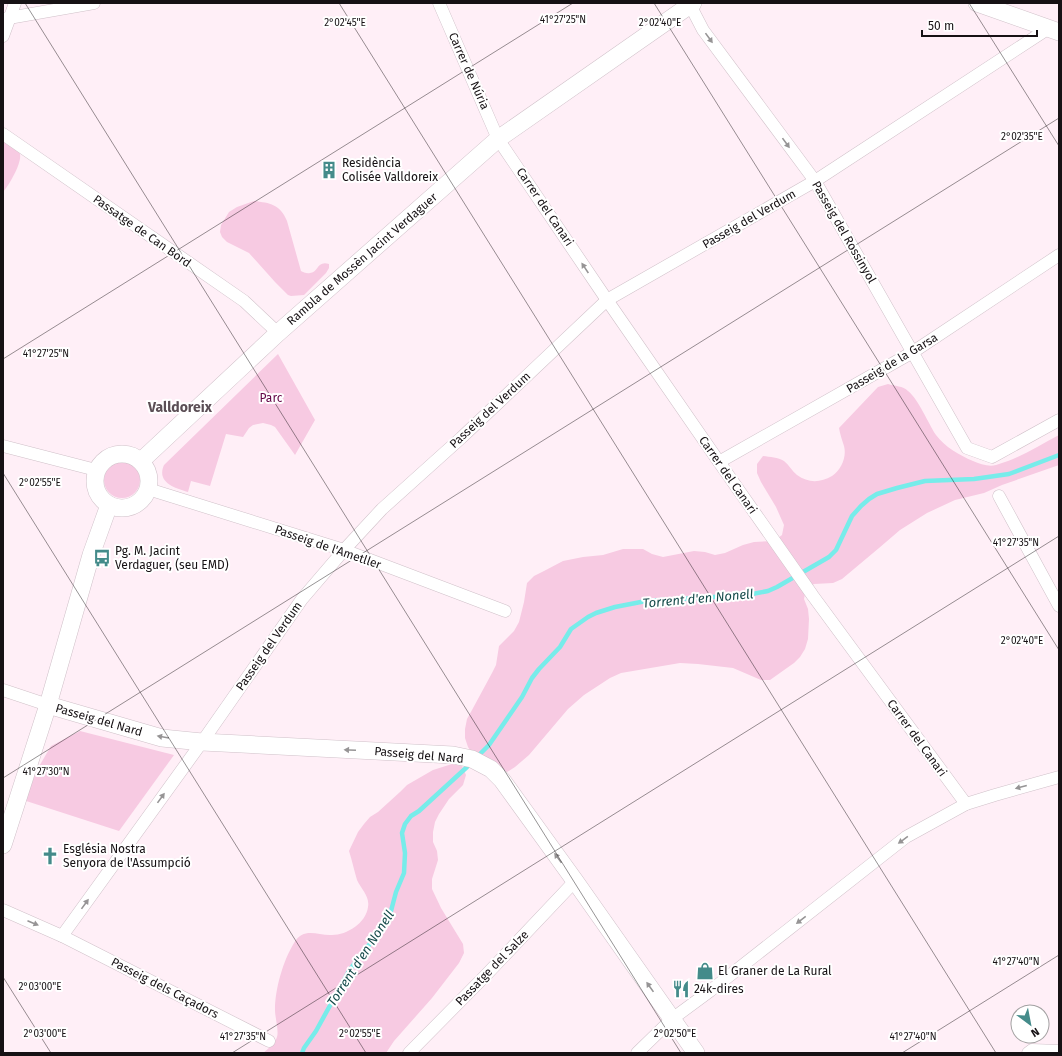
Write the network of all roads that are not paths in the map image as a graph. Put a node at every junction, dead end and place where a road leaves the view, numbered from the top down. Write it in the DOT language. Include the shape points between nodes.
graph roads {
  1 [pos="15,3"];
  2 [pos="94,3"];
  3 [pos="439,3"];
  4 [pos="977,3"];
  5 [pos="690,4"];
  6 [pos="7,18"];
  7 [pos="1054,30"];
  8 [pos="3,36"];
  9 [pos="3,134"];
  10 [pos="498,138"];
  11 [pos="815,181"];
  12 [pos="1059,255"];
  13 [pos="607,300"];
  14 [pos="278,333"];
  15 [pos="913,352"];
  16 [pos="1059,420"];
  17 [pos="3,446"];
  18 [pos="141,461"];
  19 [pos="719,462"];
  20 [pos="96,470"];
  21 [pos="148,489"];
  22 [pos="1000,496"];
  23 [pos="109,505"];
  24 [pos="344,550"];
  25 [pos="1059,606"];
  26 [pos="505,611"];
  27 [pos="3,690"];
  28 [pos="48,705"];
  29 [pos="202,742"];
  30 [pos="1059,777"];
  31 [pos="966,804"];
  32 [pos="3,845"];
  33 [pos="575,882"];
  34 [pos="3,910"];
  35 [pos="62,936"];
  36 [pos="672,1019"];
  37 [pos="269,1041"];
  38 [pos="1059,1051"];
  39 [pos="409,1053"];
  40 [pos="637,1053"];
  41 [pos="696,1053"];
  42 [pos="1028,1053"];
  1 -- 6 [label="street"];
  2 -- 6 [label="street"];
  3 -- 10 [label="street, Carrer de Núria"];
  4 -- 7 [label="street"];
  5 -- 10 [label="street, Rambla de Mossèn Jacint Verdaguer"];
  5 -- 11 [label="street, Passeig del Rossinyol, one-way" via="703,30"];
  6 -- 8 [label="street"];
  7 -- 11 [label="street, Passeig del Verdum"];
  9 -- 14 [label="street, Passatge de Can Bord" via="244,301"];
  13 -- 10 [label="street, Carrer del Canari, one-way"];
  10 -- 14 [label="street, Rambla de Mossèn Jacint Verdaguer"];
  11 -- 13 [label="street, Passeig del Verdum"];
  11 -- 15 [label="street, Passeig del Rossinyol"];
  12 -- 15 [label="street, Passeig de la Garsa"];
  13 -- 19 [label="street, Carrer del Canari"];
  13 -- 24 [label="street, Passeig del Verdum" via="382,509"];
  14 -- 18 [label="street, Rambla de Mossèn Jacint Verdaguer"];
  15 -- 16 [label="street, Passeig del Rossinyol" via="967,448 992,457"];
  15 -- 19 [label="street, Passeig de la Garsa"];
  17 -- 20 [label="street"];
  18 -- 20 [label="street" via="134,456 116,454 108,457"];
  18 -- 21 [label="street" via="149,474"];
  19 -- 31 [label="street, Carrer del Canari" via="813,596"];
  20 -- 23 [label="street" via="95,486 102,501"];
  21 -- 23 [label="street" via="145,496 133,506 116,508"];
  21 -- 24 [label="street, Passeig de l'Ametller"];
  22 -- 25 [label="street"];
  23 -- 28 [label="street"];
  24 -- 26 [label="street, Passeig de l'Ametller"];
  24 -- 29 [label="street, Passeig del Verdum" via="302,599"];
  27 -- 28 [label="street"];
  29 -- 28 [label="street, Passeig del Nard, one-way" via="162,738"];
  28 -- 32 [label="street"];
  33 -- 29 [label="street, Passeig del Nard, one-way" via="502,780 490,769 472,759"];
  35 -- 29 [label="street, Passeig del Verdum, one-way"];
  30 -- 31 [label="street, one-way"];
  31 -- 36 [label="street, one-way" via="906,837"];
  36 -- 33 [label="street, Passeig del Nard, one-way"];
  33 -- 39 [label="street, Passatge del Salze"];
  34 -- 35 [label="street, Passeig dels Caçadors, one-way"];
  35 -- 37 [label="street, Passeig dels Caçadors"];
  36 -- 40 [label="street"];
  36 -- 41 [label="street, Passeig del Nard"];
  38 -- 42 [label="street" via="1032,1050"];
}
